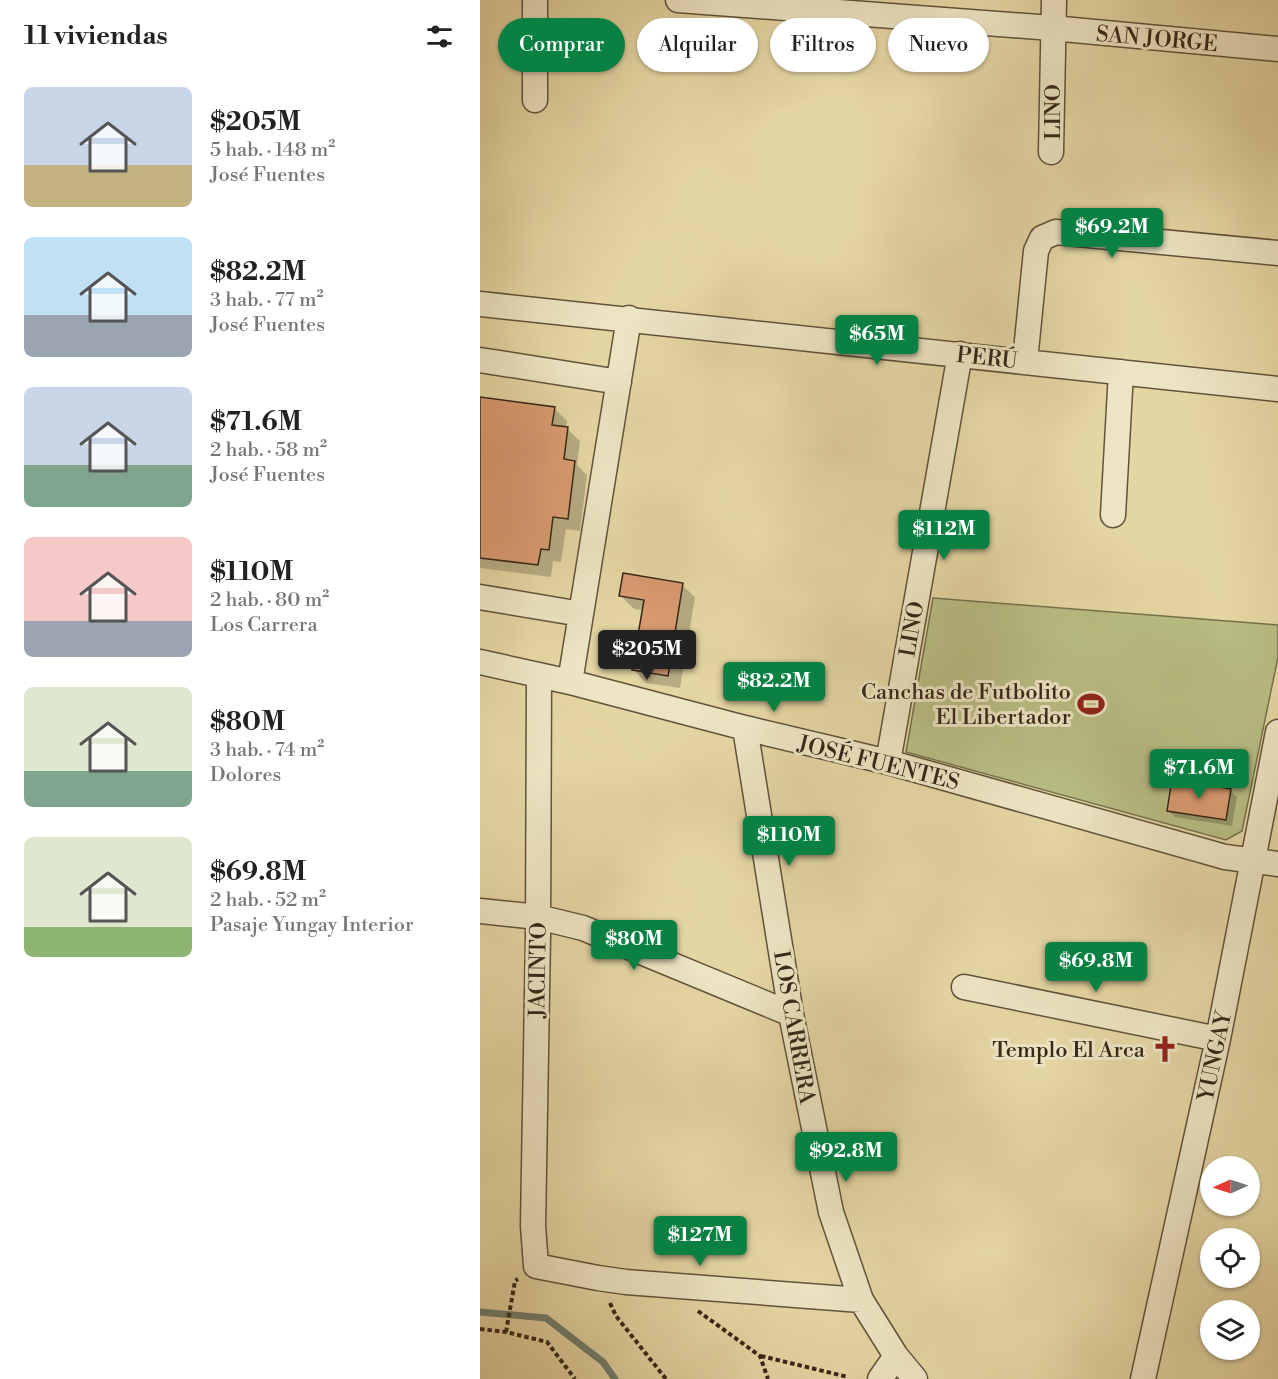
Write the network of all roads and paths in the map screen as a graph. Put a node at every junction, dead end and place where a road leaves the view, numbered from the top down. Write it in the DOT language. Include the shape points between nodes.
graph roads {
  1 [pos="535,0"];
  2 [pos="678,0"];
  3 [pos="1054,0"];
  4 [pos="1052,28"];
  5 [pos="1278,49"];
  6 [pos="535,100"];
  7 [pos="1051,152"];
  8 [pos="1278,253"];
  9 [pos="480,304"];
  10 [pos="629,318"];
  11 [pos="960,354"];
  12 [pos="480,360"];
  13 [pos="1025,361"];
  14 [pos="1121,372"];
  15 [pos="619,382"];
  16 [pos="1278,389"];
  17 [pos="1113,515"];
  18 [pos="480,597"];
  19 [pos="581,614"];
  20 [pos="480,662"];
  21 [pos="538,675"];
  22 [pos="570,682"];
  23 [pos="745,728"];
  24 [pos="1278,732"];
  25 [pos="888,762"];
  26 [pos="1254,860"];
  27 [pos="1278,864"];
  28 [pos="480,911"];
  29 [pos="538,917"];
  30 [pos="964,987"];
  31 [pos="791,1014"];
  32 [pos="1218,1039"];
  33 [pos="598,1278"];
  34 [pos="664,1285"];
  35 [pos="512,1300"];
  36 [pos="861,1300"];
  37 [pos="480,1329"];
  38 [pos="506,1332"];
  39 [pos="760,1356"];
  40 [pos="896,1356"];
  41 [pos="848,1377"];
  42 [pos="575,1379"];
  43 [pos="666,1379"];
  44 [pos="768,1379"];
  45 [pos="880,1379"];
  46 [pos="915,1379"];
  47 [pos="1143,1379"];
  1 -- 6 [label="street"];
  2 -- 4 [label="street, SAN JORGE"];
  3 -- 4 [label="street, LINO"];
  4 -- 5 [label="street, SAN JORGE"];
  4 -- 7 [label="street, LINO"];
  8 -- 13 [label="street" via="1056,232 1042,238 1036,251"];
  9 -- 10 [label="street, PERÚ"];
  10 -- 11 [label="street, PERÚ"];
  10 -- 15 [label="street"];
  11 -- 13 [label="street, PERÚ"];
  11 -- 25 [label="street, LINO"];
  12 -- 15 [label="street"];
  13 -- 14 [label="street, PERÚ"];
  14 -- 16 [label="street, PERÚ"];
  14 -- 17 [label="street"];
  15 -- 19 [label="street"];
  18 -- 19 [label="street"];
  19 -- 22 [label="street"];
  20 -- 21 [label="street, JOSÉ FUENTES"];
  21 -- 22 [label="street, JOSÉ FUENTES"];
  21 -- 29 [label="street, JACINTO"];
  22 -- 23 [label="street, JOSÉ FUENTES"];
  23 -- 25 [label="street, JOSÉ FUENTES"];
  23 -- 31 [label="street, LOS CARRERA"];
  24 -- 26 [label="street, YUNGAY"];
  25 -- 26 [label="street, JOSÉ FUENTES" via="1225,857"];
  26 -- 27 [label="street, JOSÉ FUENTES"];
  26 -- 32 [label="street, YUNGAY"];
  28 -- 29 [label="street"];
  29 -- 31 [label="street" via="583,928"];
  29 -- 33 [label="street, JACINTO" via="533,1226 536,1266"];
  30 -- 32 [label="street"];
  31 -- 36 [label="street, LOS CARRERA" via="831,1212"];
  32 -- 47 [label="street, YUNGAY"];
  33 -- 34 [label="street"];
  33 -- 43 [label="path" via="616,1316"];
  34 -- 36 [label="street"];
  34 -- 39 [label="path"];
  35 -- 38 [label="path"];
  36 -- 40 [label="street, LOS CARRERA"];
  37 -- 38 [label="path"];
  38 -- 42 [label="path" via="547,1342"];
  39 -- 41 [label="path"];
  39 -- 44 [label="path"];
  40 -- 45 [label="street"];
  40 -- 46 [label="street, LOS CARRERA"];
}
